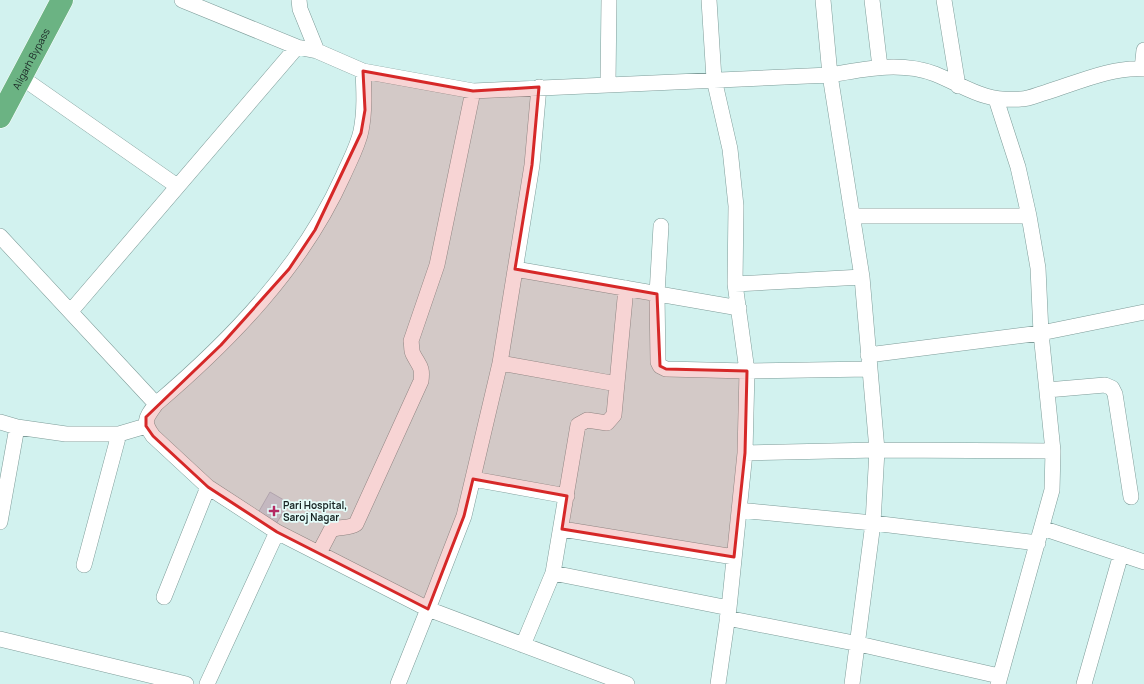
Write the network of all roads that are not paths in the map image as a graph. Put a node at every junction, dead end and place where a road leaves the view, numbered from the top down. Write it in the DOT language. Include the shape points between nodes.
graph roads {
  1 [pos="62,0"];
  2 [pos="182,0"];
  3 [pos="299,0"];
  4 [pos="609,0"];
  5 [pos="709,0"];
  6 [pos="823,0"];
  7 [pos="872,0"];
  8 [pos="944,0"];
  9 [pos="297,47"];
  10 [pos="1144,50"];
  11 [pos="317,51"];
  12 [pos="880,67"];
  13 [pos="1143,69"];
  14 [pos="363,71"];
  15 [pos="830,75"];
  16 [pos="21,77"];
  17 [pos="714,79"];
  18 [pos="608,83"];
  19 [pos="958,86"];
  20 [pos="539,87"];
  21 [pos="473,91"];
  22 [pos="996,99"];
  23 [pos="0,117"];
  24 [pos="177,186"];
  25 [pos="852,216"];
  26 [pos="1029,216"];
  27 [pos="661,226"];
  28 [pos="0,236"];
  29 [pos="515,269"];
  30 [pos="862,277"];
  31 [pos="735,284"];
  32 [pos="626,288"];
  33 [pos="657,294"];
  34 [pos="739,308"];
  35 [pos="71,310"];
  36 [pos="1144,312"];
  37 [pos="1041,333"];
  38 [pos="869,362"];
  39 [pos="500,363"];
  40 [pos="747,371"];
  41 [pos="617,384"];
  42 [pos="1047,390"];
  43 [pos="156,404"];
  44 [pos="0,422"];
  45 [pos="146,426"];
  46 [pos="17,427"];
  47 [pos="119,434"];
  48 [pos="877,450"];
  49 [pos="1053,451"];
  50 [pos="745,453"];
  51 [pos="473,478"];
  52 [pos="208,487"];
  53 [pos="567,496"];
  54 [pos="1131,497"];
  55 [pos="739,510"];
  56 [pos="0,522"];
  57 [pos="873,523"];
  58 [pos="1042,528"];
  59 [pos="562,530"];
  60 [pos="276,532"];
  61 [pos="1038,543"];
  62 [pos="319,553"];
  63 [pos="1121,554"];
  64 [pos="734,557"];
  65 [pos="1144,562"];
  66 [pos="84,565"];
  67 [pos="553,573"];
  68 [pos="164,597"];
  69 [pos="428,609"];
  70 [pos="728,613"];
  71 [pos="0,639"];
  72 [pos="859,644"];
  73 [pos="523,645"];
  74 [pos="999,680"];
  75 [pos="186,684"];
  76 [pos="207,684"];
  77 [pos="398,684"];
  78 [pos="626,684"];
  79 [pos="718,684"];
  80 [pos="852,684"];
  81 [pos="1084,684"];
  1 -- 16 [label="highway, Aligarh Bypass"];
  2 -- 9 [label="street"];
  3 -- 11 [label="street" via="300,10"];
  4 -- 18 [label="street"];
  5 -- 17 [label="street"];
  6 -- 15 [label="street"];
  7 -- 12 [label="street"];
  8 -- 19 [label="street"];
  9 -- 11 [label="street"];
  9 -- 24 [label="street"];
  10 -- 13 [label="street"];
  11 -- 14 [label="street"];
  12 -- 15 [label="street"];
  12 -- 19 [label="street" via="906,68 934,74"];
  13 -- 22 [label="street" via="1108,73 1022,99"];
  14 -- 21 [label="street"];
  14 -- 43 [label="street" via="365,110 361,133 331,203 315,230 289,269 221,345"];
  15 -- 17 [label="street"];
  15 -- 25 [label="street"];
  16 -- 23 [label="highway, Aligarh Bypass"];
  16 -- 24 [label="street"];
  17 -- 18 [label="street"];
  17 -- 31 [label="street" via="730,150 736,206"];
  18 -- 20 [label="street"];
  19 -- 22 [label="street"];
  20 -- 21 [label="street"];
  20 -- 29 [label="street" via="532,165"];
  21 -- 62 [label="street" via="437,264 411,341 413,353 422,372 421,381 356,524 331,530"];
  22 -- 26 [label="street" via="1018,167"];
  24 -- 35 [label="street"];
  25 -- 26 [label="street"];
  25 -- 30 [label="street"];
  26 -- 37 [label="street" via="1038,268"];
  27 -- 33 [label="street"];
  28 -- 35 [label="street"];
  29 -- 32 [label="street"];
  29 -- 39 [label="street"];
  30 -- 31 [label="street"];
  30 -- 38 [label="street"];
  31 -- 34 [label="street"];
  32 -- 33 [label="street"];
  32 -- 41 [label="street"];
  33 -- 34 [label="street"];
  33 -- 40 [label="street" via="660,366 666,369"];
  34 -- 40 [label="street"];
  35 -- 43 [label="street"];
  36 -- 37 [label="street"];
  37 -- 38 [label="street"];
  37 -- 42 [label="street"];
  38 -- 40 [label="street"];
  38 -- 48 [label="street"];
  39 -- 41 [label="street"];
  39 -- 51 [label="street"];
  40 -- 50 [label="street"];
  41 -- 53 [label="street" via="613,419 607,423 587,420 578,425"];
  42 -- 49 [label="street"];
  42 -- 54 [label="street" via="1105,385 1112,388"];
  43 -- 45 [label="street" via="146,417"];
  44 -- 46 [label="street"];
  45 -- 47 [label="street"];
  45 -- 52 [label="street" via="153,436"];
  46 -- 47 [label="street" via="66,434"];
  46 -- 56 [label="street"];
  47 -- 66 [label="street"];
  48 -- 49 [label="street"];
  48 -- 50 [label="street"];
  48 -- 57 [label="street"];
  49 -- 58 [label="street" via="1052,490"];
  50 -- 55 [label="street"];
  51 -- 53 [label="street"];
  51 -- 69 [label="street" via="464,516"];
  52 -- 60 [label="street"];
  52 -- 68 [label="street"];
  53 -- 59 [label="street"];
  55 -- 57 [label="street"];
  55 -- 64 [label="street"];
  57 -- 61 [label="street"];
  57 -- 72 [label="street"];
  58 -- 61 [label="street"];
  58 -- 63 [label="street"];
  59 -- 64 [label="street"];
  59 -- 67 [label="street"];
  60 -- 62 [label="street"];
  60 -- 76 [label="street"];
  61 -- 74 [label="street"];
  62 -- 69 [label="street"];
  63 -- 65 [label="street"];
  63 -- 81 [label="street"];
  64 -- 70 [label="street"];
  67 -- 70 [label="street"];
  67 -- 73 [label="street"];
  69 -- 73 [label="street"];
  69 -- 77 [label="street"];
  70 -- 72 [label="street"];
  70 -- 79 [label="street"];
  71 -- 75 [label="street"];
  72 -- 74 [label="street"];
  72 -- 80 [label="street"];
  73 -- 78 [label="street"];
}
